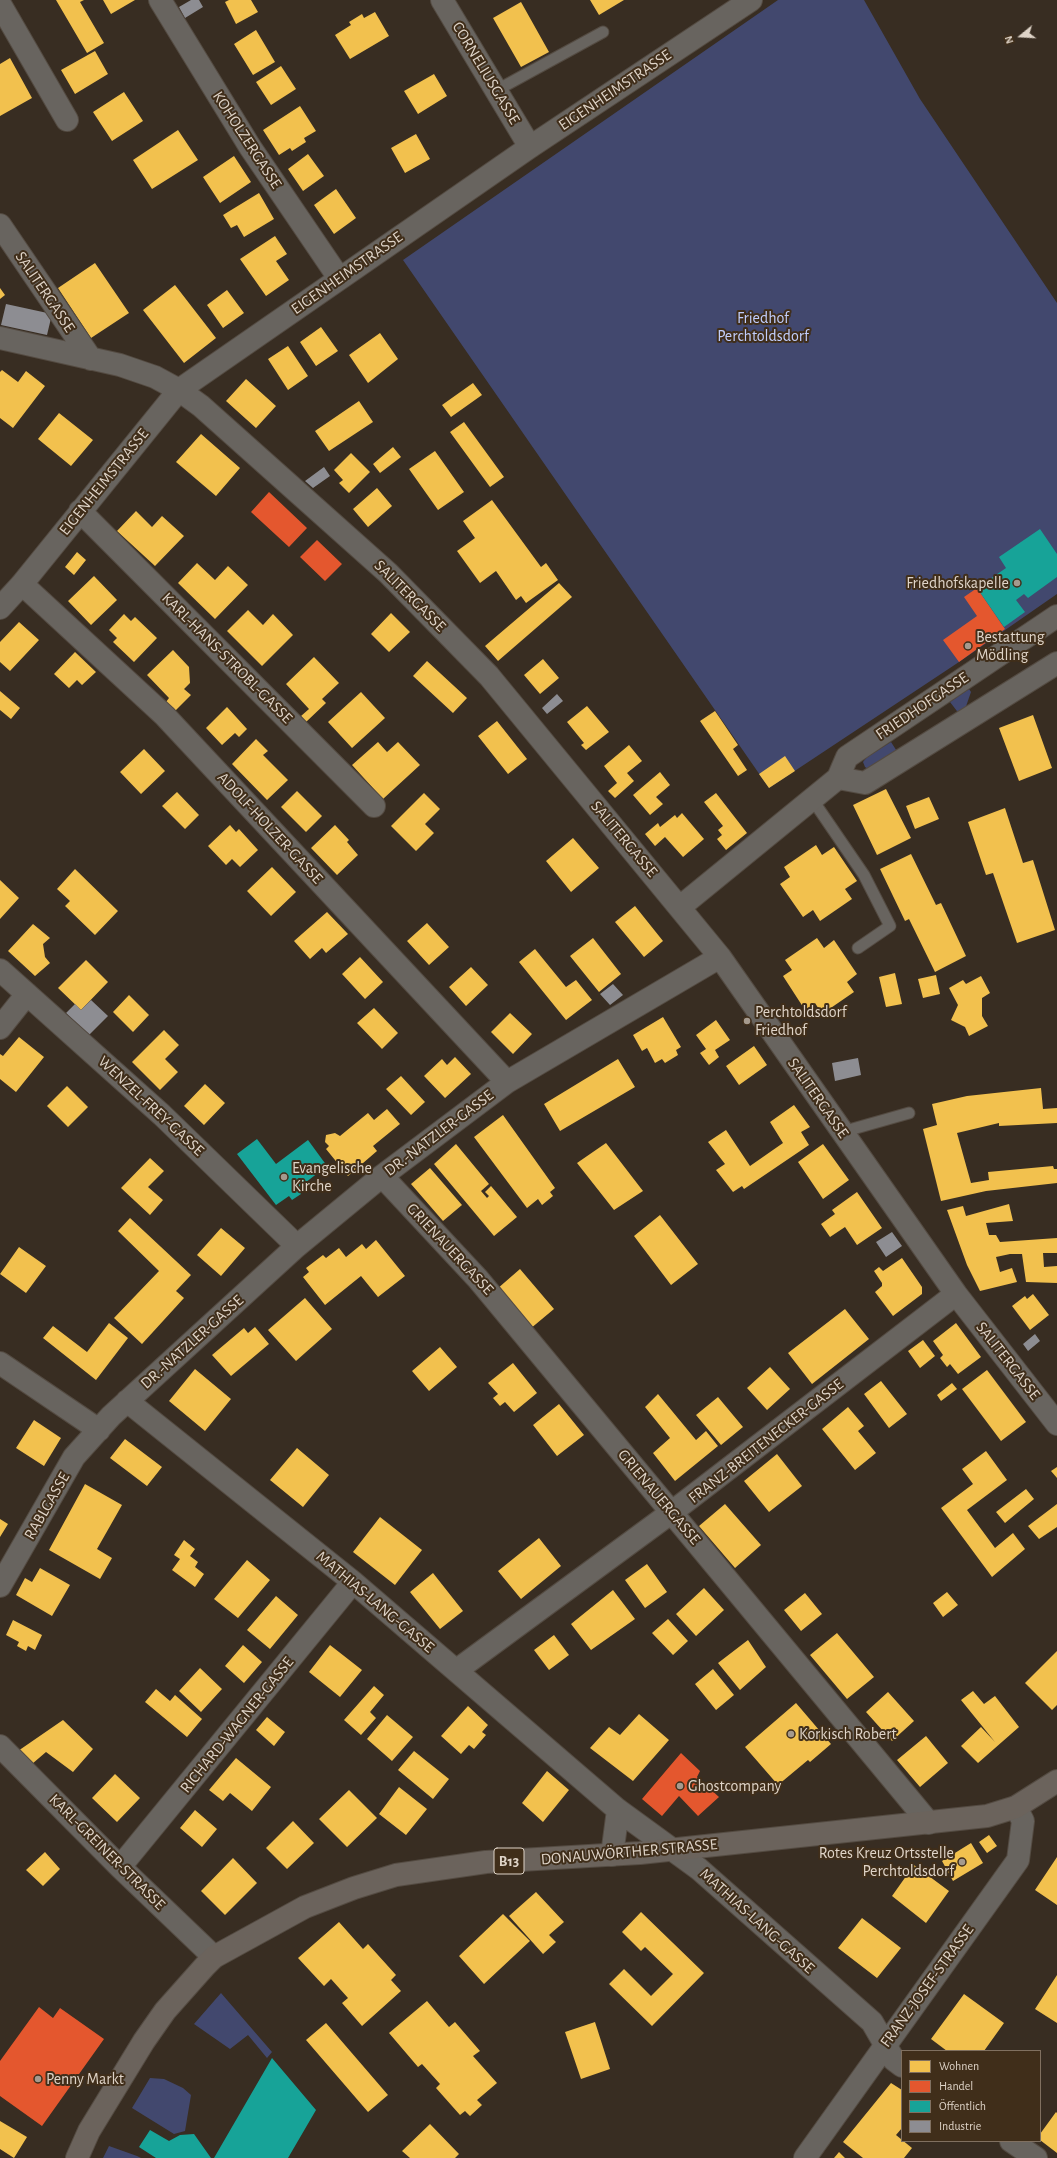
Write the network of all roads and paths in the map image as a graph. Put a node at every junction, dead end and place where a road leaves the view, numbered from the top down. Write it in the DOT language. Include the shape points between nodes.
graph roads {
  1 [pos="160,0"];
  2 [pos="442,0"];
  3 [pos="751,0"];
  4 [pos="0,4"];
  5 [pos="603,32"];
  6 [pos="497,90"];
  7 [pos="66,120"];
  8 [pos="530,147"];
  9 [pos="0,225"];
  10 [pos="339,278"];
  11 [pos="0,338"];
  12 [pos="91,359"];
  13 [pos="179,390"];
  14 [pos="80,511"];
  15 [pos="22,584"];
  16 [pos="0,608"];
  17 [pos="1057,616"];
  18 [pos="1057,663"];
  19 [pos="838,778"];
  20 [pos="812,799"];
  21 [pos="374,806"];
  22 [pos="680,907"];
  23 [pos="858,948"];
  24 [pos="720,957"];
  25 [pos="0,970"];
  26 [pos="27,994"];
  27 [pos="0,1028"];
  28 [pos="507,1082"];
  29 [pos="909,1113"];
  30 [pos="842,1132"];
  31 [pos="382,1176"];
  32 [pos="297,1246"];
  33 [pos="956,1294"];
  34 [pos="0,1363"];
  35 [pos="127,1401"];
  36 [pos="1057,1424"];
  37 [pos="100,1430"];
  38 [pos="672,1512"];
  39 [pos="353,1582"];
  40 [pos="0,1586"];
  41 [pos="457,1670"];
  42 [pos="0,1746"];
  43 [pos="1057,1781"];
  44 [pos="1016,1806"];
  45 [pos="618,1810"];
  46 [pos="929,1823"];
  47 [pos="670,1849"];
  48 [pos="612,1855"];
  49 [pos="120,1867"];
  50 [pos="214,1958"];
  51 [pos="885,2044"];
  52 [pos="901,2065"];
  53 [pos="1012,2142"];
  54 [pos="77,2158"];
  55 [pos="805,2158"];
  56 [pos="1036,2158"];
  1 -- 10 [label="street, KOHOLZERGASSE" via="250,147"];
  2 -- 6 [label="street, CORNELIUSGASSE"];
  3 -- 8 [label="street, EIGENHEIMSTRASSE"];
  4 -- 7 [label="street"];
  5 -- 6 [label="lane"];
  6 -- 8 [label="street, CORNELIUSGASSE"];
  8 -- 10 [label="street, EIGENHEIMSTRASSE"];
  9 -- 12 [label="street, SALITERGASSE"];
  10 -- 13 [label="street, EIGENHEIMSTRASSE"];
  11 -- 12 [label="street, SALITERGASSE"];
  12 -- 13 [label="street, SALITERGASSE" via="120,365 155,377"];
  13 -- 14 [label="street, EIGENHEIMSTRASSE"];
  13 -- 22 [label="street, SALITERGASSE" via="201,406 388,573 489,676"];
  14 -- 15 [label="street, EIGENHEIMSTRASSE"];
  14 -- 21 [label="street, KARL-HANS-STROBL-GASSE"];
  15 -- 16 [label="street, EIGENHEIMSTRASSE"];
  15 -- 28 [label="street, ADOLF-HOLZER-GASSE" via="165,716"];
  17 -- 19 [label="street, FRIEDHOFGASSE" via="846,757"];
  18 -- 19 [label="street, FRIEDHOFGASSE" via="865,783"];
  19 -- 20 [label="street"];
  20 -- 22 [label="street"];
  20 -- 23 [label="lane" via="864,875 890,926"];
  22 -- 24 [label="street, SALITERGASSE"];
  24 -- 28 [label="street, DR.-NATZLER-GASSE"];
  24 -- 30 [label="street, SALITERGASSE"];
  25 -- 26 [label="street, WENZEL-FREY-GASSE"];
  26 -- 27 [label="street"];
  26 -- 32 [label="street, WENZEL-FREY-GASSE" via="162,1115"];
  28 -- 31 [label="street, DR.-NATZLER-GASSE"];
  29 -- 30 [label="lane"];
  30 -- 33 [label="street, SALITERGASSE"];
  31 -- 32 [label="street, DR.-NATZLER-GASSE"];
  31 -- 38 [label="street, GRIENAUERGASSE" via="478,1279"];
  32 -- 35 [label="street, DR.-NATZLER-GASSE"];
  33 -- 36 [label="street, SALITERGASSE"];
  33 -- 38 [label="street, FRANZ-BREITENECKER-GASSE"];
  34 -- 37 [label="street"];
  35 -- 37 [label="street, DR.-NATZLER-GASSE"];
  35 -- 39 [label="street, MATHIAS-LANG-GASSE"];
  37 -- 40 [label="street, RABLGASSE" via="74,1457"];
  38 -- 41 [label="street, FRANZ-BREITENECKER-GASSE"];
  38 -- 46 [label="street, GRIENAUERGASSE"];
  39 -- 41 [label="street, MATHIAS-LANG-GASSE"];
  39 -- 49 [label="street, RICHARD-WAGNER-GASSE"];
  41 -- 45 [label="street, MATHIAS-LANG-GASSE"];
  42 -- 49 [label="street, KARL-GREINER-STRASSE"];
  43 -- 44 [label="main road, DONAUWÖRTHER STRASSE / B13"];
  44 -- 46 [label="main road, DONAUWÖRTHER STRASSE / B13" via="987,1816"];
  44 -- 51 [label="street, FRANZ-JOSEF-STRASSE" via="1023,1821 1018,1860"];
  45 -- 47 [label="street, MATHIAS-LANG-GASSE"];
  45 -- 48 [label="street"];
  46 -- 47 [label="main road, DONAUWÖRTHER STRASSE / B13"];
  47 -- 48 [label="main road, DONAUWÖRTHER STRASSE / B13"];
  47 -- 51 [label="street, MATHIAS-LANG-GASSE" via="699,1869 872,2022"];
  48 -- 50 [label="main road, DONAUWÖRTHER STRASSE / B13" via="486,1862 396,1875 305,1907"];
  49 -- 50 [label="street, KARL-GREINER-STRASSE"];
  50 -- 54 [label="main road, DONAUWÖRTHER STRASSE / B13" via="165,2011 144,2041 88,2131"];
  51 -- 52 [label="street, MATHIAS-LANG-GASSE" via="894,2060"];
  51 -- 55 [label="street, FRANZ-JOSEF-STRASSE"];
  53 -- 56 [label="street"];
}
